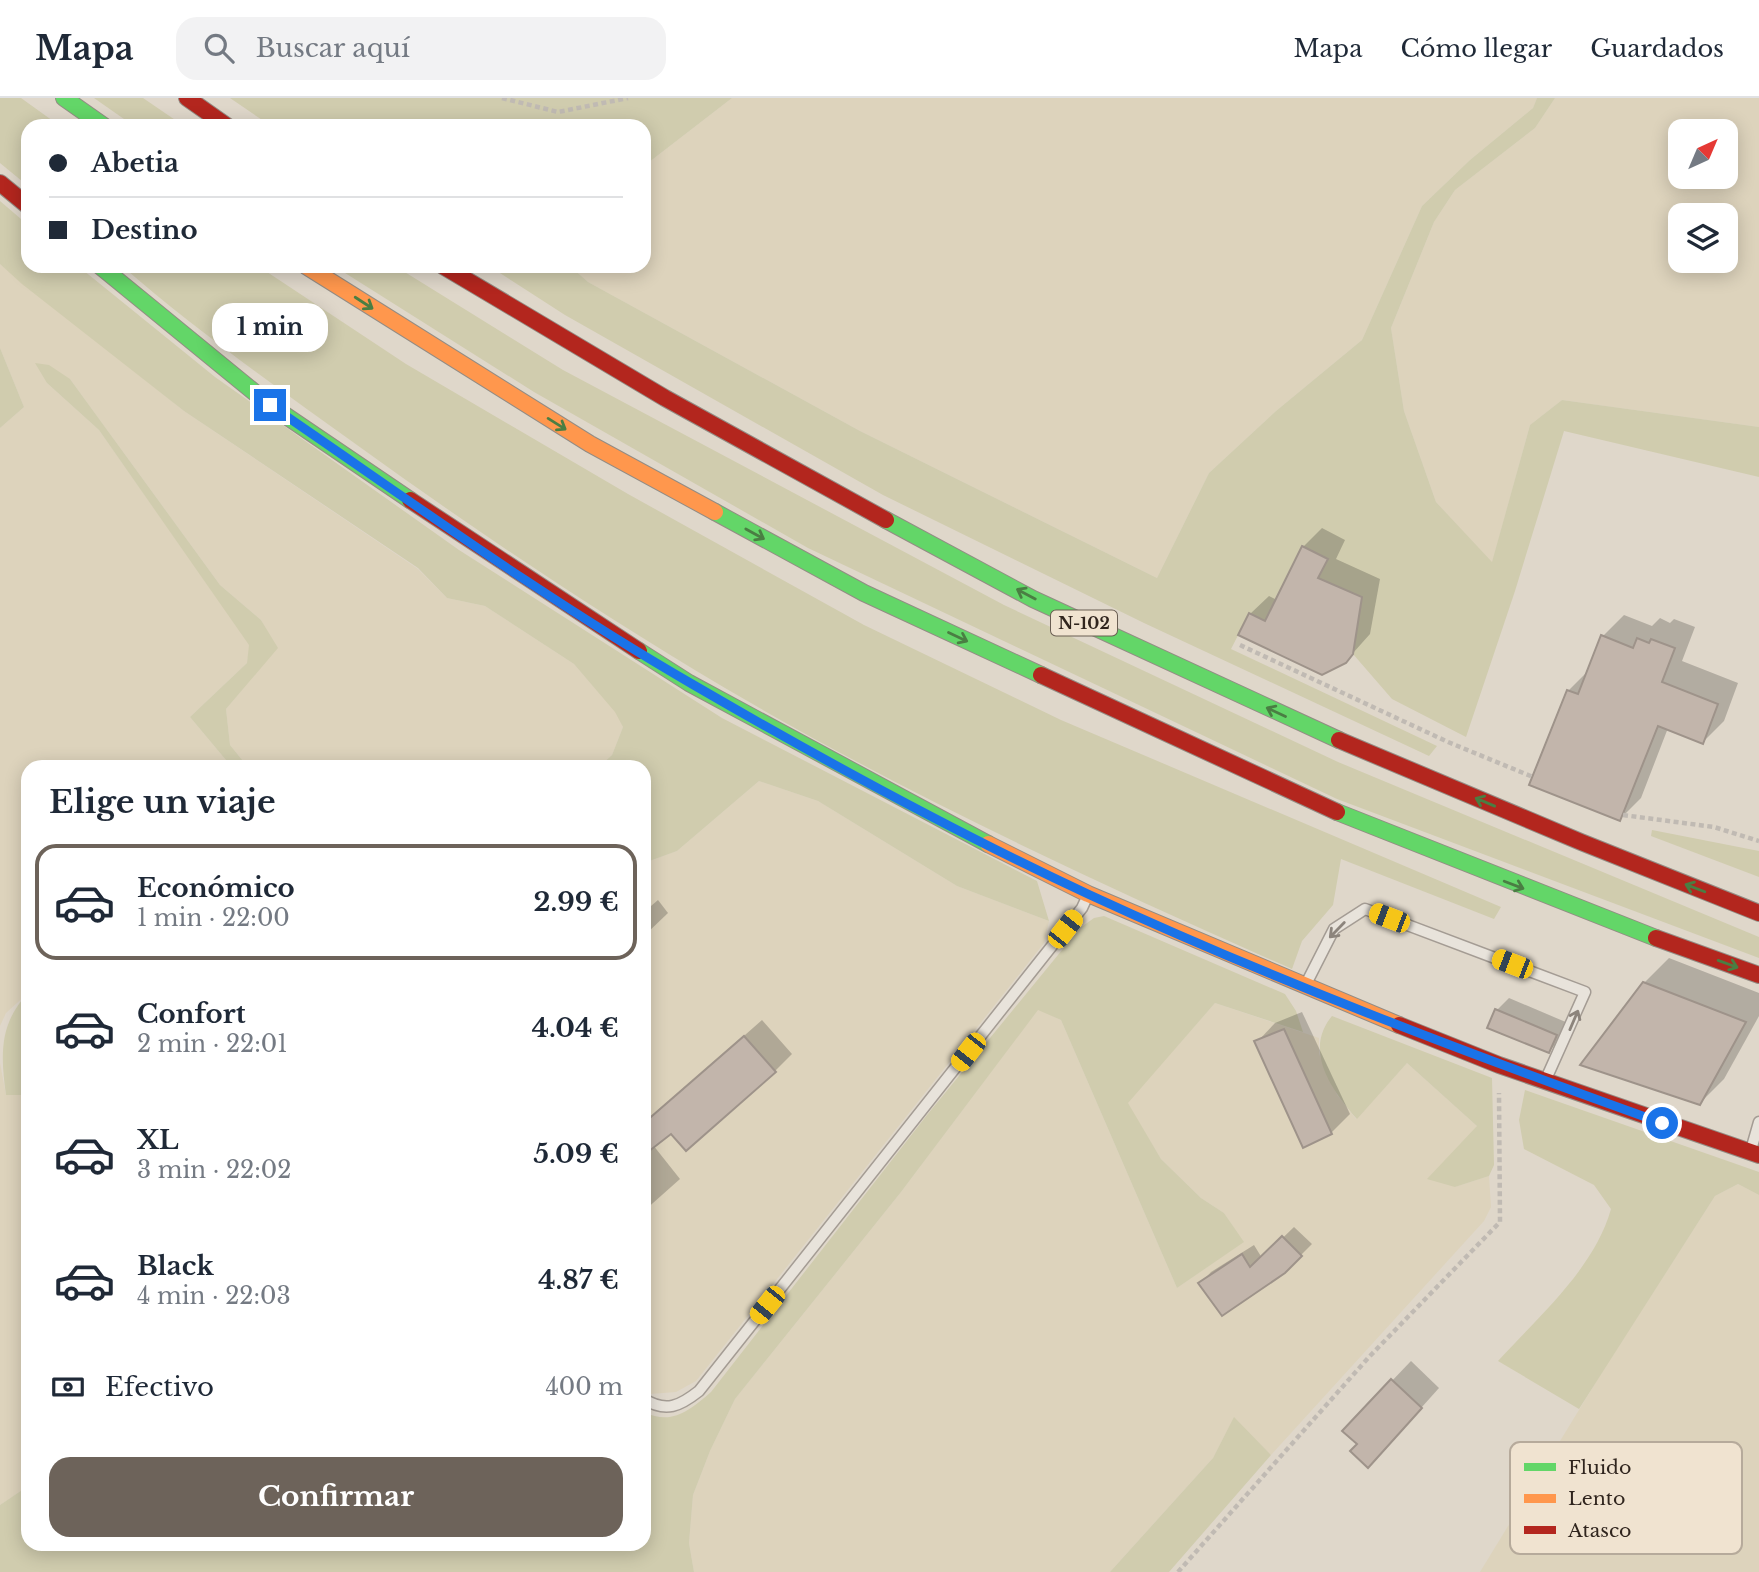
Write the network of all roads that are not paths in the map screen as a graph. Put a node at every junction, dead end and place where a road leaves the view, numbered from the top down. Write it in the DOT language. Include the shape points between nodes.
graph roads {
  1 [pos="64,98"];
  2 [pos="187,98"];
  3 [pos="94,119"];
  4 [pos="217,119"];
  5 [pos="0,183"];
  6 [pos="21,200"];
  7 [pos="109,273"];
  8 [pos="317,273"];
  9 [pos="455,273"];
  10 [pos="1088,894"];
  11 [pos="1759,913"];
  12 [pos="1759,975"];
  13 [pos="1304,987"];
  14 [pos="1545,1081"];
  15 [pos="1759,1122"];
  16 [pos="1755,1154"];
  17 [pos="651,1404"];
  1 -- 3 [label="main road"];
  2 -- 4 [label="main road"];
  5 -- 6 [label="main road"];
  7 -- 10 [label="main road" via="270,405 595,624 792,740"];
  8 -- 12 [label="main road, one-way" via="590,444 864,593 1360,823 1580,911"];
  11 -- 9 [label="main road, N-102, one-way" via="1300,723 1051,608 795,471"];
  10 -- 13 [label="main road"];
  10 -- 17 [label="lane" via="1082,908 699,1391 681,1406 658,1408"];
  13 -- 14 [label="main road"];
  14 -- 13 [label="lane, one-way" via="1586,992 1364,909 1334,929"];
  14 -- 16 [label="main road"];
  15 -- 16 [label="lane"];
}
